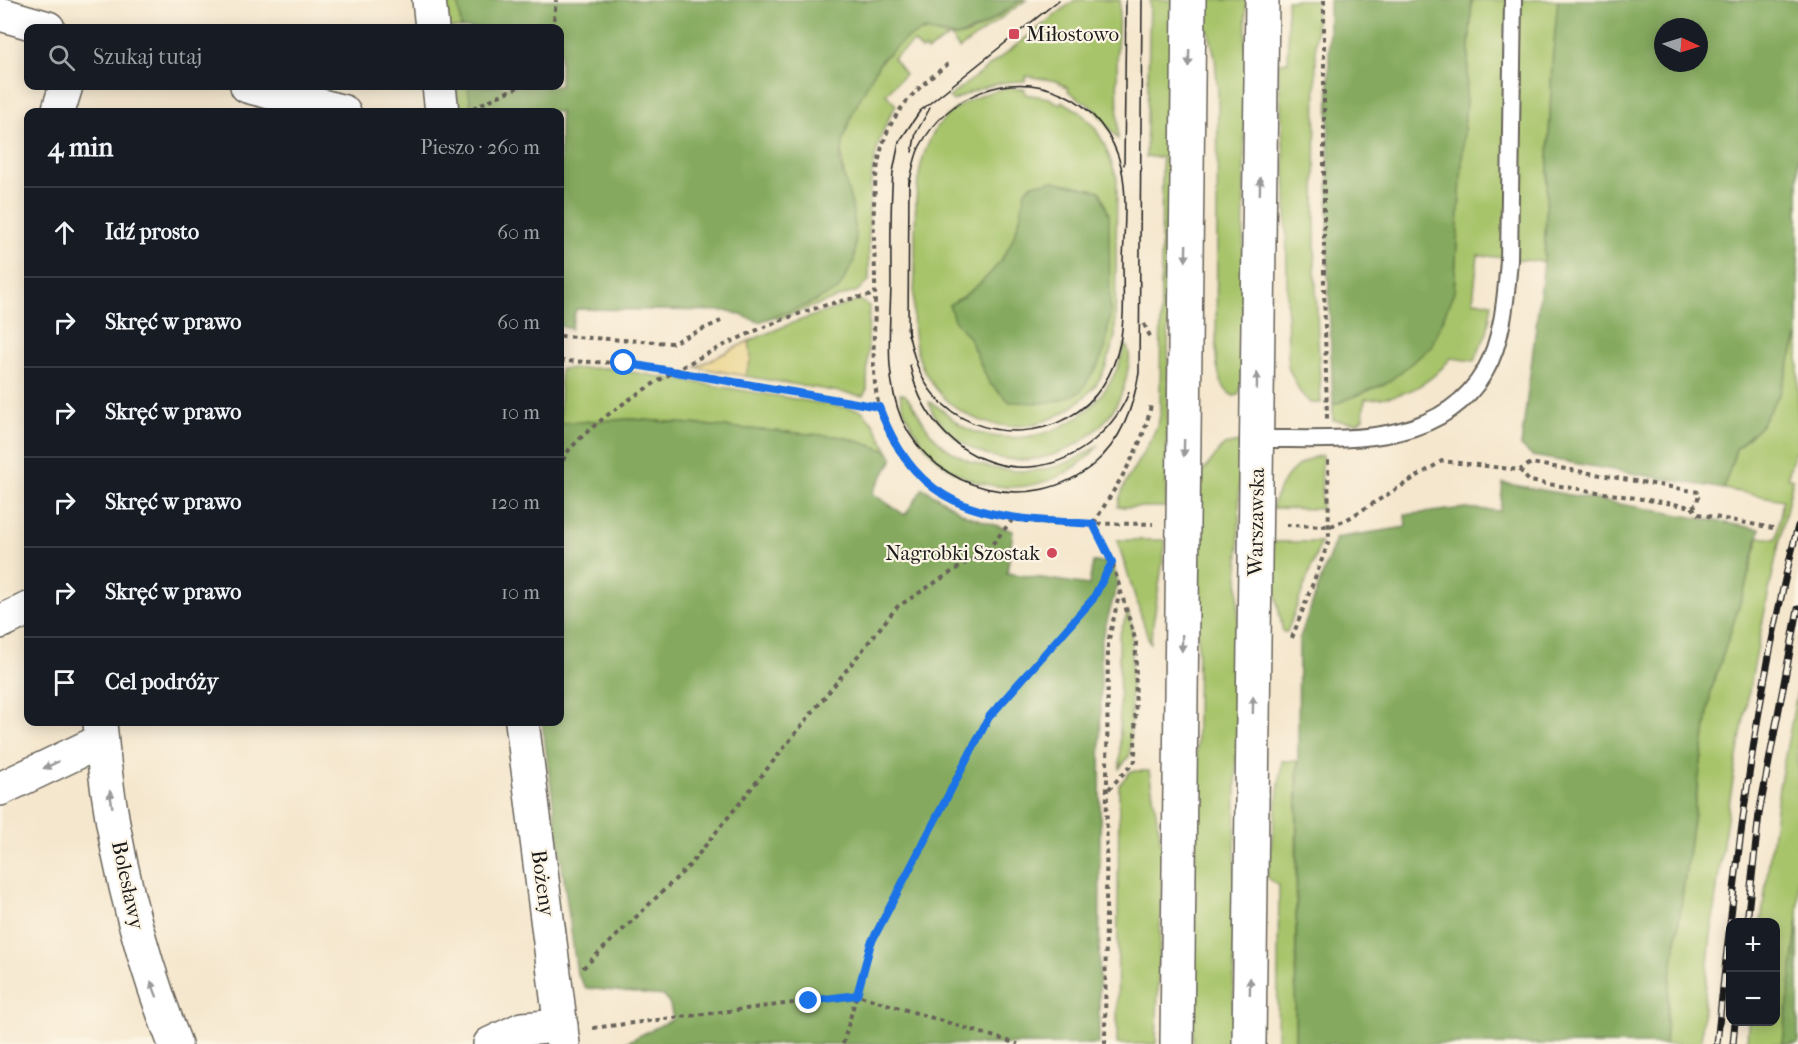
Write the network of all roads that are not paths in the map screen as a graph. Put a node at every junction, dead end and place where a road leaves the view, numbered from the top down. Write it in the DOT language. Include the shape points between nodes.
graph roads {
  1 [pos="429,0"];
  2 [pos="1189,0"];
  3 [pos="1262,0"];
  4 [pos="1513,0"];
  5 [pos="0,14"];
  6 [pos="34,24"];
  7 [pos="432,24"];
  8 [pos="65,90"];
  9 [pos="263,90"];
  10 [pos="442,90"];
  11 [pos="59,108"];
  12 [pos="329,108"];
  13 [pos="454,108"];
  14 [pos="1257,439"];
  15 [pos="24,611"];
  16 [pos="0,622"];
  17 [pos="523,726"];
  18 [pos="101,731"];
  19 [pos="0,789"];
  20 [pos="562,1034"];
  21 [pos="175,1044"];
  22 [pos="490,1044"];
  23 [pos="1177,1044"];
  24 [pos="1249,1044"];
  1 -- 7 [label="main road"];
  2 -- 23 [label="main road, one-way"];
  14 -- 3 [label="main road, Warszawska, one-way"];
  4 -- 14 [label="lane" via="1509,260 1504,305 1486,369 1473,390 1456,405 1407,431 1380,436"];
  5 -- 6 [label="main road"];
  8 -- 11 [label="main road"];
  9 -- 12 [label="main road"];
  10 -- 13 [label="main road"];
  24 -- 14 [label="main road, Warszawska, one-way"];
  15 -- 16 [label="main road"];
  17 -- 20 [label="main road, Bożeny"];
  18 -- 19 [label="main road, one-way"];
  21 -- 18 [label="main road, Bolesławy, one-way" via="149,977 121,860"];
  20 -- 22 [label="main road" via="522,1029"];
}
